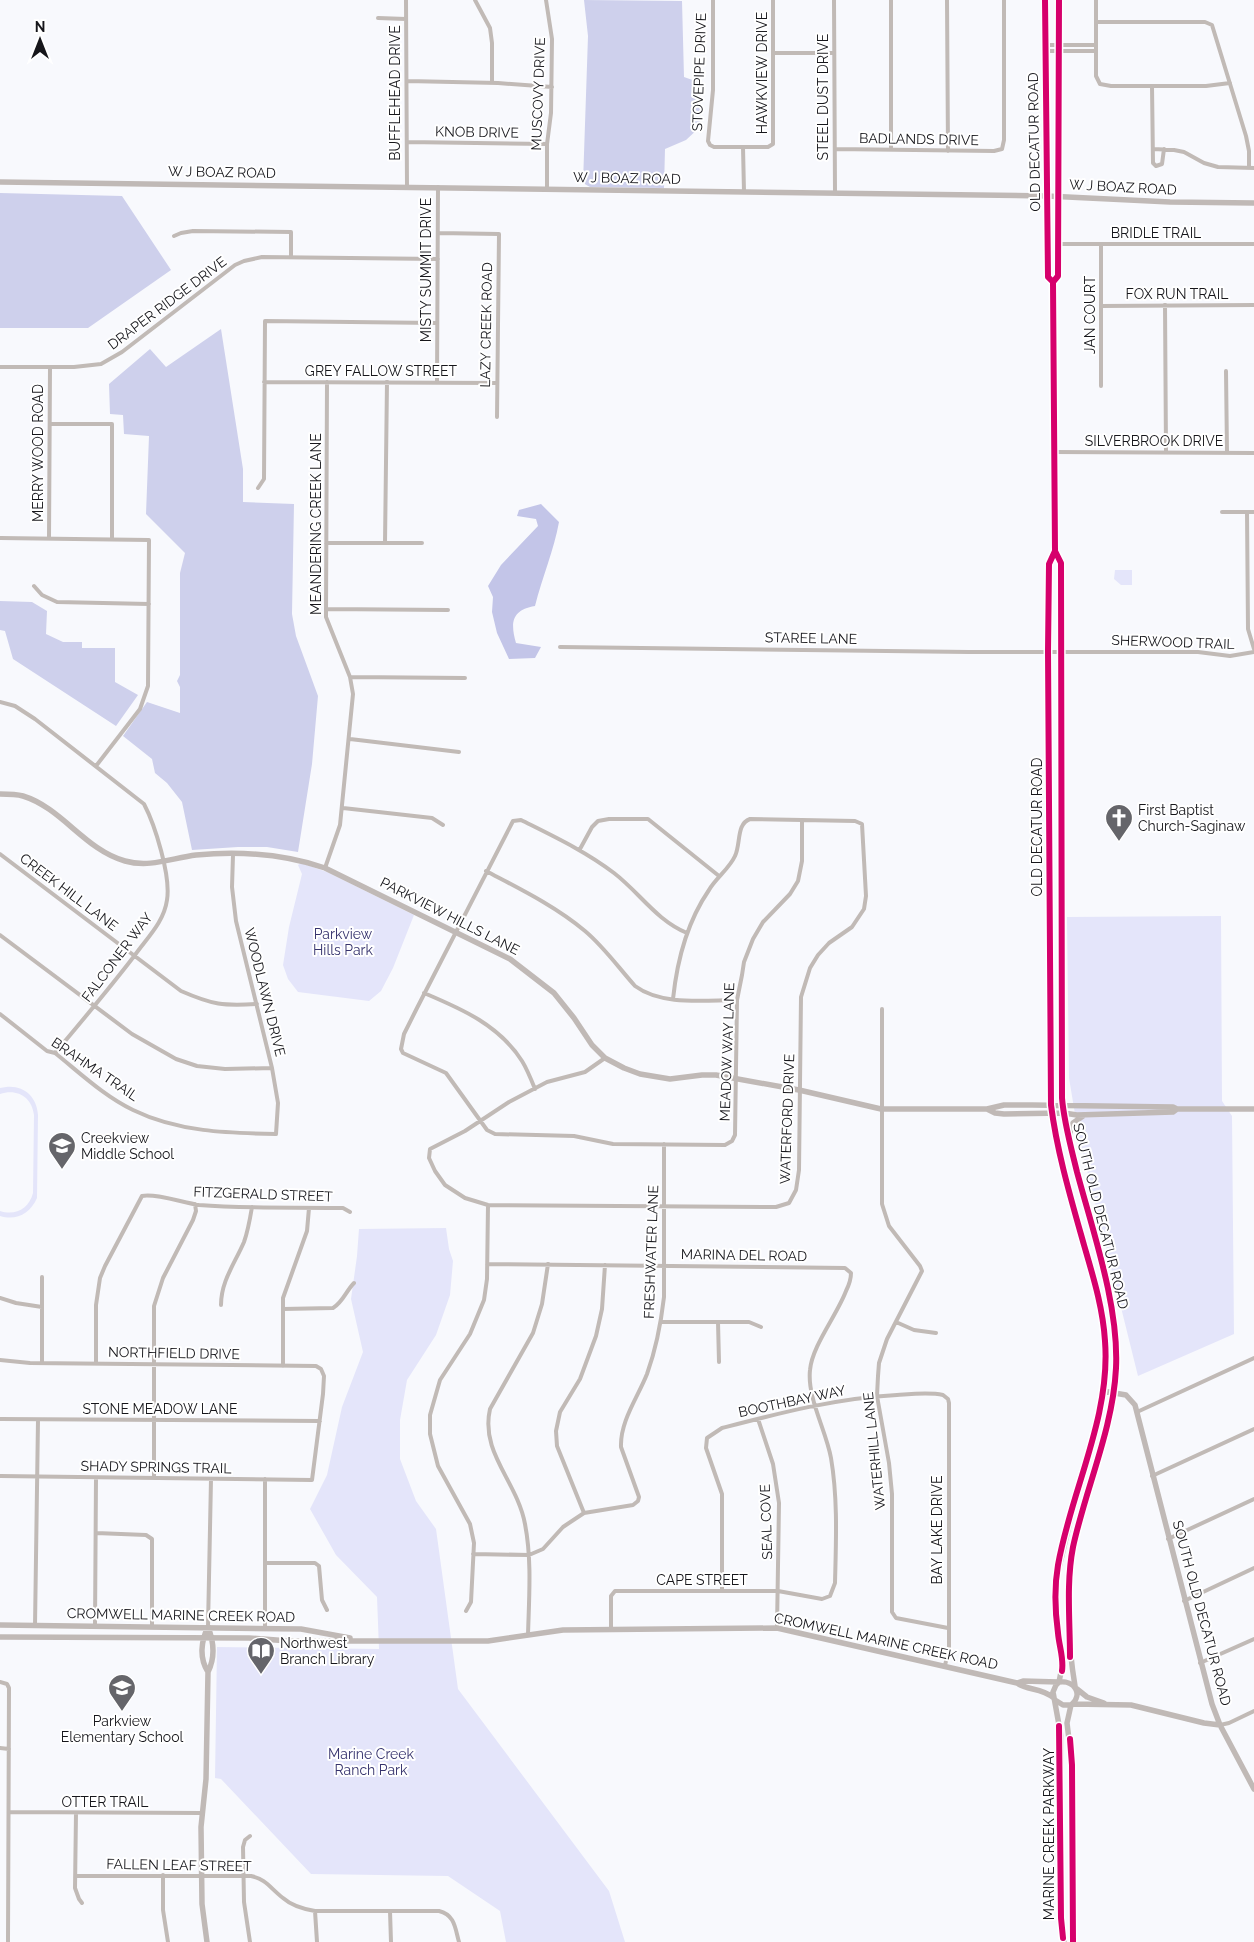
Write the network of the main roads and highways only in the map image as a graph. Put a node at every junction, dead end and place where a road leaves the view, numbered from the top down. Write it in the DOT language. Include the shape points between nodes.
graph roads {
  1 [pos="1045,0"];
  2 [pos="1058,0"];
  3 [pos="0,182"];
  4 [pos="1048,196"];
  5 [pos="1059,196"];
  6 [pos="1254,203"];
  7 [pos="1053,282"];
  8 [pos="1055,551"];
  9 [pos="1049,729"];
  10 [pos="1061,729"];
  11 [pos="0,794"];
  12 [pos="1051,1105"];
  13 [pos="1063,1105"];
  14 [pos="1254,1108"];
  15 [pos="986,1109"];
  16 [pos="1177,1109"];
  17 [pos="1052,1113"];
  18 [pos="1064,1113"];
  19 [pos="1088,1114"];
  20 [pos="1068,1138"];
  21 [pos="1094,1233"];
  22 [pos="1082,1236"];
  23 [pos="1104,1391"];
  24 [pos="1113,1392"];
  25 [pos="1062,1546"];
  26 [pos="1073,1549"];
  27 [pos="0,1625"];
  28 [pos="95,1626"];
  29 [pos="208,1627"];
  30 [pos="0,1637"];
  31 [pos="95,1637"];
  32 [pos="202,1638"];
  33 [pos="213,1638"];
  34 [pos="360,1640"];
  35 [pos="208,1672"];
  36 [pos="1059,1682"];
  37 [pos="1017,1683"];
  38 [pos="1076,1688"];
  39 [pos="1054,1698"];
  40 [pos="1104,1703"];
  41 [pos="1072,1704"];
  42 [pos="1220,1725"];
  43 [pos="1253,1785"];
  44 [pos="207,1942"];
  45 [pos="1064,1942"];
  46 [pos="1073,1942"];
  1 -- 4 [label="main road, OLD DECATUR ROAD"];
  2 -- 5 [label="main road, OLD DECATUR ROAD"];
  3 -- 4 [label="main road, W J BOAZ ROAD"];
  4 -- 5 [label="main road, W J BOAZ ROAD"];
  4 -- 7 [label="main road, OLD DECATUR ROAD" via="1048,276"];
  5 -- 6 [label="main road, W J BOAZ ROAD"];
  5 -- 7 [label="main road, OLD DECATUR ROAD" via="1058,276"];
  7 -- 8 [label="main road, OLD DECATUR ROAD"];
  8 -- 9 [label="main road, OLD DECATUR ROAD" via="1049,564"];
  8 -- 10 [label="main road, OLD DECATUR ROAD" via="1061,563"];
  9 -- 10 [label="main road"];
  9 -- 12 [label="main road, OLD DECATUR ROAD"];
  10 -- 13 [label="main road, OLD DECATUR ROAD"];
  11 -- 15 [label="main road, PARKVIEW HILLS LANE" via="23,796 42,805 104,853 124,861 142,864 194,856 269,855 299,859 324,868 510,960 542,982 565,1006 592,1045 605,1058 624,1068 656,1078 702,1075 736,1079 881,1109"];
  12 -- 13 [label="main road, PARKVIEW HILLS LANE"];
  12 -- 15 [label="main road, PARKVIEW HILLS LANE" via="1004,1105"];
  12 -- 17 [label="main road, SOUTH OLD DECATUR ROAD"];
  13 -- 16 [label="main road, PARKVIEW HILLS LANE"];
  13 -- 18 [label="main road, SOUTH OLD DECATUR ROAD"];
  14 -- 16 [label="main road"];
  15 -- 17 [label="main road, PARKVIEW HILLS LANE" via="1004,1114"];
  16 -- 19 [label="main road, PARKVIEW HILLS LANE" via="1173,1112"];
  17 -- 18 [label="main road, PARKVIEW HILLS LANE"];
  17 -- 22 [label="main road, SOUTH OLD DECATUR ROAD"];
  18 -- 19 [label="main road, PARKVIEW HILLS LANE"];
  18 -- 20 [label="main road, SOUTH OLD DECATUR ROAD"];
  19 -- 20 [label="main road" via="1073,1123"];
  20 -- 21 [label="main road, SOUTH OLD DECATUR ROAD"];
  21 -- 22 [label="main road"];
  21 -- 24 [label="main road, SOUTH OLD DECATUR ROAD" via="1115,1326"];
  22 -- 23 [label="main road, SOUTH OLD DECATUR ROAD" via="1103,1326 1106,1354"];
  23 -- 24 [label="main road"];
  23 -- 25 [label="main road, SOUTH OLD DECATUR ROAD"];
  24 -- 26 [label="main road, SOUTH OLD DECATUR ROAD"];
  24 -- 42 [label="main road, SOUTH OLD DECATUR ROAD" via="1129,1396 1135,1405 1200,1663"];
  25 -- 26 [label="main road"];
  25 -- 36 [label="main road, SOUTH OLD DECATUR ROAD" via="1055,1603 1062,1671"];
  26 -- 38 [label="main road, SOUTH OLD DECATUR ROAD" via="1070,1657"];
  27 -- 28 [label="main road, CROMWELL MARINE CREEK ROAD"];
  28 -- 29 [label="main road, CROMWELL MARINE CREEK ROAD"];
  28 -- 31 [label="main road"];
  29 -- 32 [label="main road"];
  29 -- 33 [label="main road"];
  29 -- 34 [label="main road, CROMWELL MARINE CREEK ROAD" via="301,1629"];
  30 -- 31 [label="main road, CROMWELL MARINE CREEK ROAD"];
  31 -- 32 [label="main road, CROMWELL MARINE CREEK ROAD"];
  32 -- 33 [label="main road, CROMWELL MARINE CREEK ROAD"];
  32 -- 35 [label="main road" via="202,1664"];
  33 -- 34 [label="main road, CROMWELL MARINE CREEK ROAD"];
  33 -- 35 [label="main road" via="212,1664"];
  34 -- 37 [label="main road, CROMWELL MARINE CREEK ROAD" via="480,1641 563,1630 611,1628 777,1628"];
  35 -- 44 [label="main road" via="206,1779 201,1813 202,1904"];
  36 -- 37 [label="main road, CROMWELL MARINE CREEK ROAD"];
  36 -- 38 [label="main road" via="1067,1682"];
  36 -- 39 [label="main road" via="1054,1689"];
  37 -- 39 [label="main road, CROMWELL MARINE CREEK ROAD" via="1046,1691"];
  38 -- 40 [label="main road" via="1087,1698"];
  38 -- 41 [label="main road"];
  39 -- 41 [label="main road" via="1060,1703"];
  39 -- 45 [label="main road, MARINE CREEK PARKWAY" via="1061,1736 1061,1918"];
  40 -- 41 [label="main road"];
  40 -- 42 [label="main road" via="1131,1705"];
  41 -- 46 [label="main road, MARINE CREEK PARKWAY" via="1067,1723 1072,1765"];
  42 -- 43 [label="main road, SOUTH OLD DECATUR ROAD"];
}
